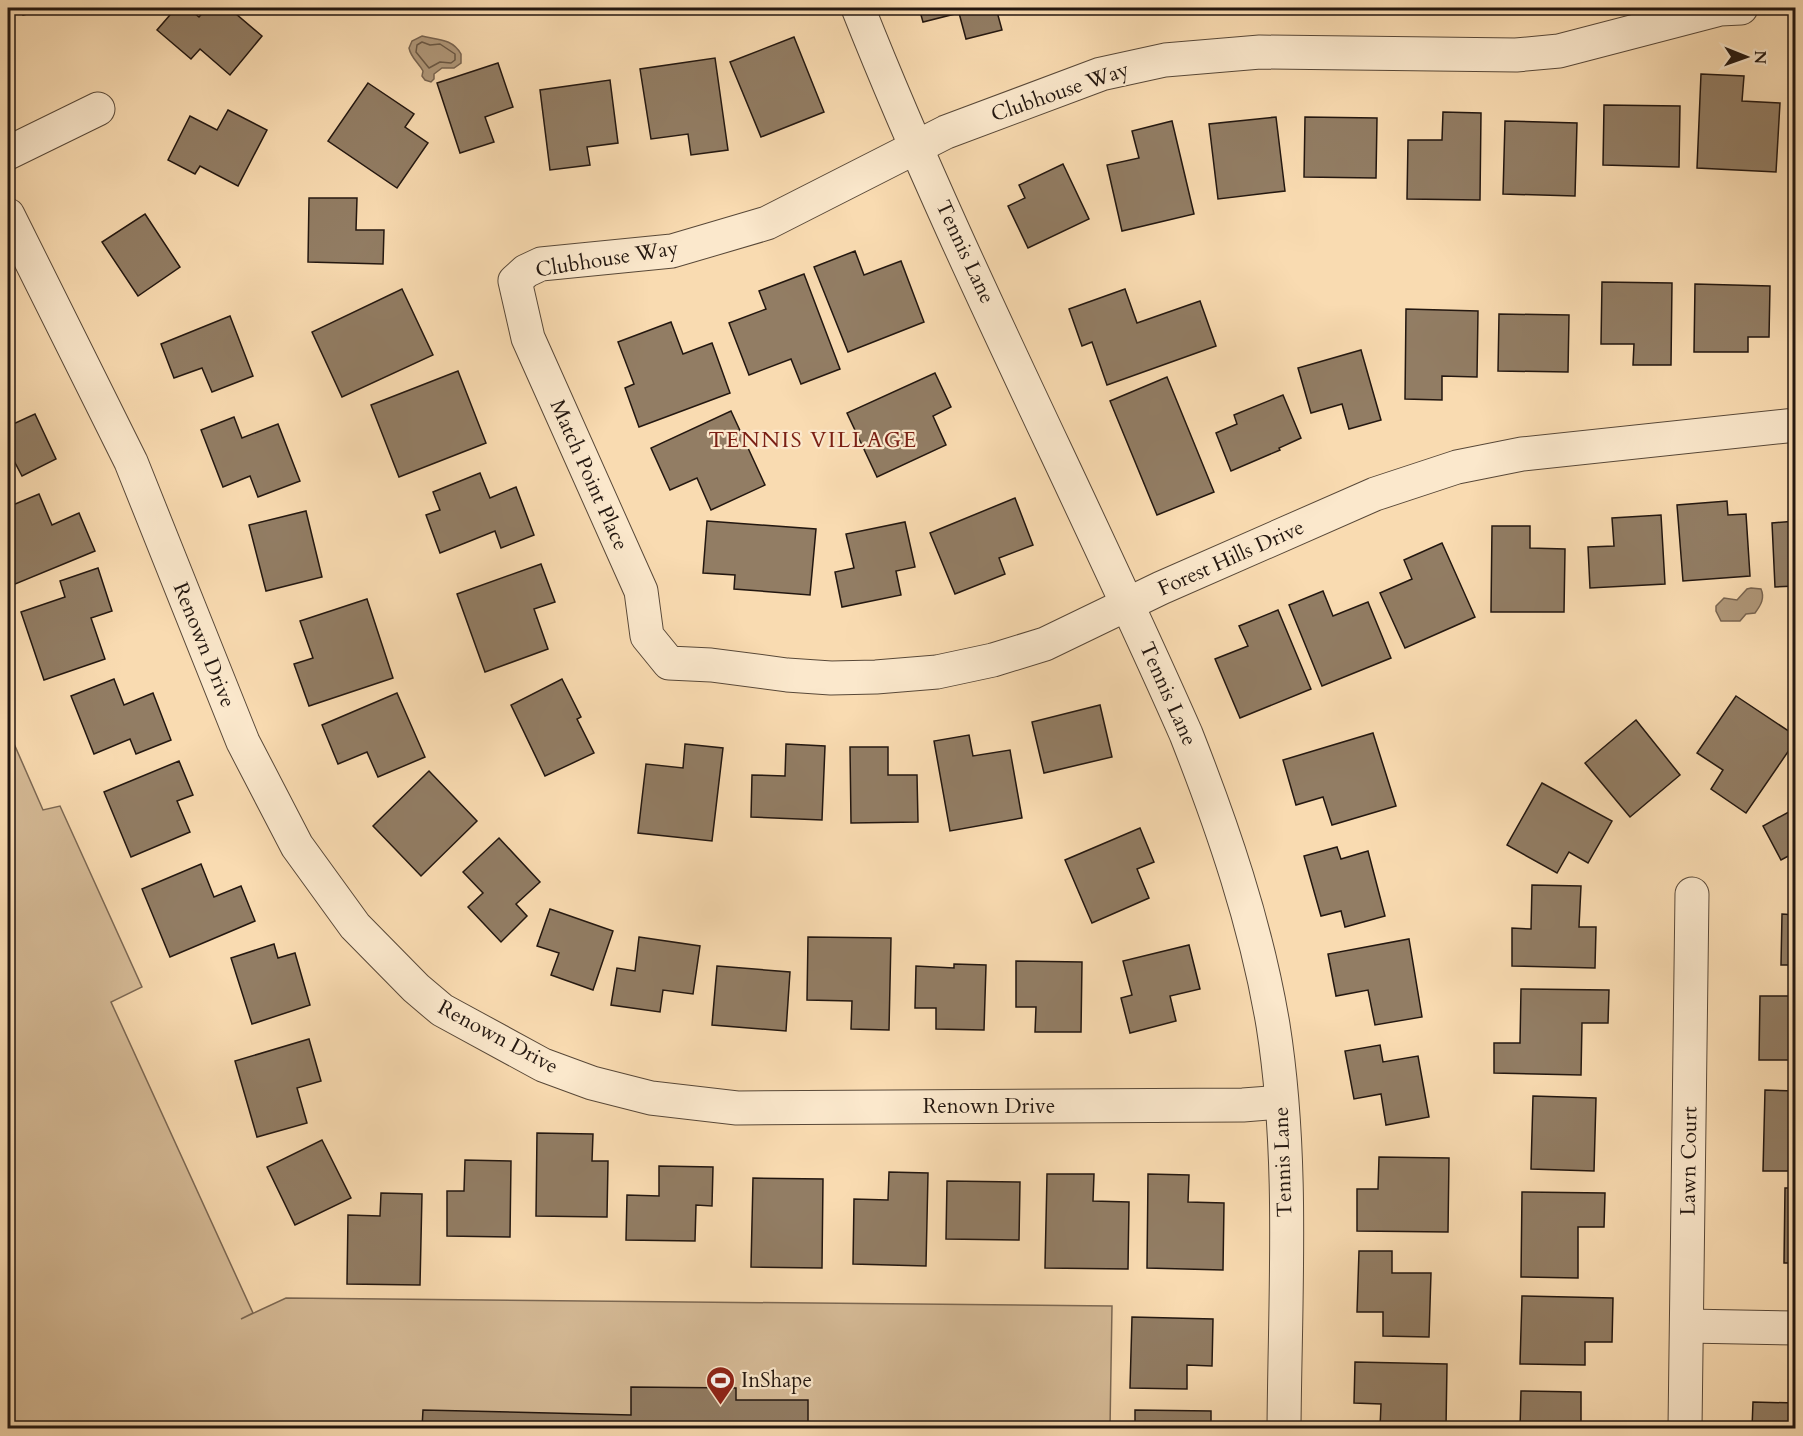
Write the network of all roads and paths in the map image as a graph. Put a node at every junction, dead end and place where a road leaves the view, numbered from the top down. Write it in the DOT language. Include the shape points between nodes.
graph roads {
  1 [pos="858,8"];
  2 [pos="1727,8"];
  3 [pos="98,109"];
  4 [pos="917,147"];
  5 [pos="8,153"];
  6 [pos="8,215"];
  7 [pos="515,281"];
  8 [pos="1796,425"];
  9 [pos="1128,604"];
  10 [pos="669,663"];
  11 [pos="1692,894"];
  12 [pos="1281,1102"];
  13 [pos="1687,1326"];
  14 [pos="1796,1328"];
  15 [pos="1284,1428"];
  16 [pos="1685,1428"];
  1 -- 4 [label="street, Tennis Lane"];
  2 -- 4 [label="street, Clubhouse Way" via="1558,51 1516,55 1260,52 1164,60 1101,74 946,132"];
  3 -- 5 [label="street"];
  4 -- 7 [label="street, Clubhouse Way" via="767,223 672,251 541,264"];
  4 -- 9 [label="street, Tennis Lane"];
  6 -- 12 [label="street, Renown Drive" via="131,462 243,742 297,846 355,926 442,1010 543,1065 592,1083 651,1098 737,1108"];
  7 -- 10 [label="street, Match Point Place" via="528,338 641,591 647,636"];
  8 -- 9 [label="street, Forest Hills Drive" via="1522,454 1457,467 1375,494"];
  9 -- 10 [label="street, Forest Hills Drive" via="1045,644 937,672 831,678"];
  9 -- 12 [label="street, Tennis Lane" via="1215,807 1247,908 1273,1025"];
  11 -- 13 [label="street, Lawn Court"];
  12 -- 15 [label="street, Tennis Lane" via="1286,1182"];
  13 -- 14 [label="street"];
  13 -- 16 [label="street, Lawn Court"];
}
